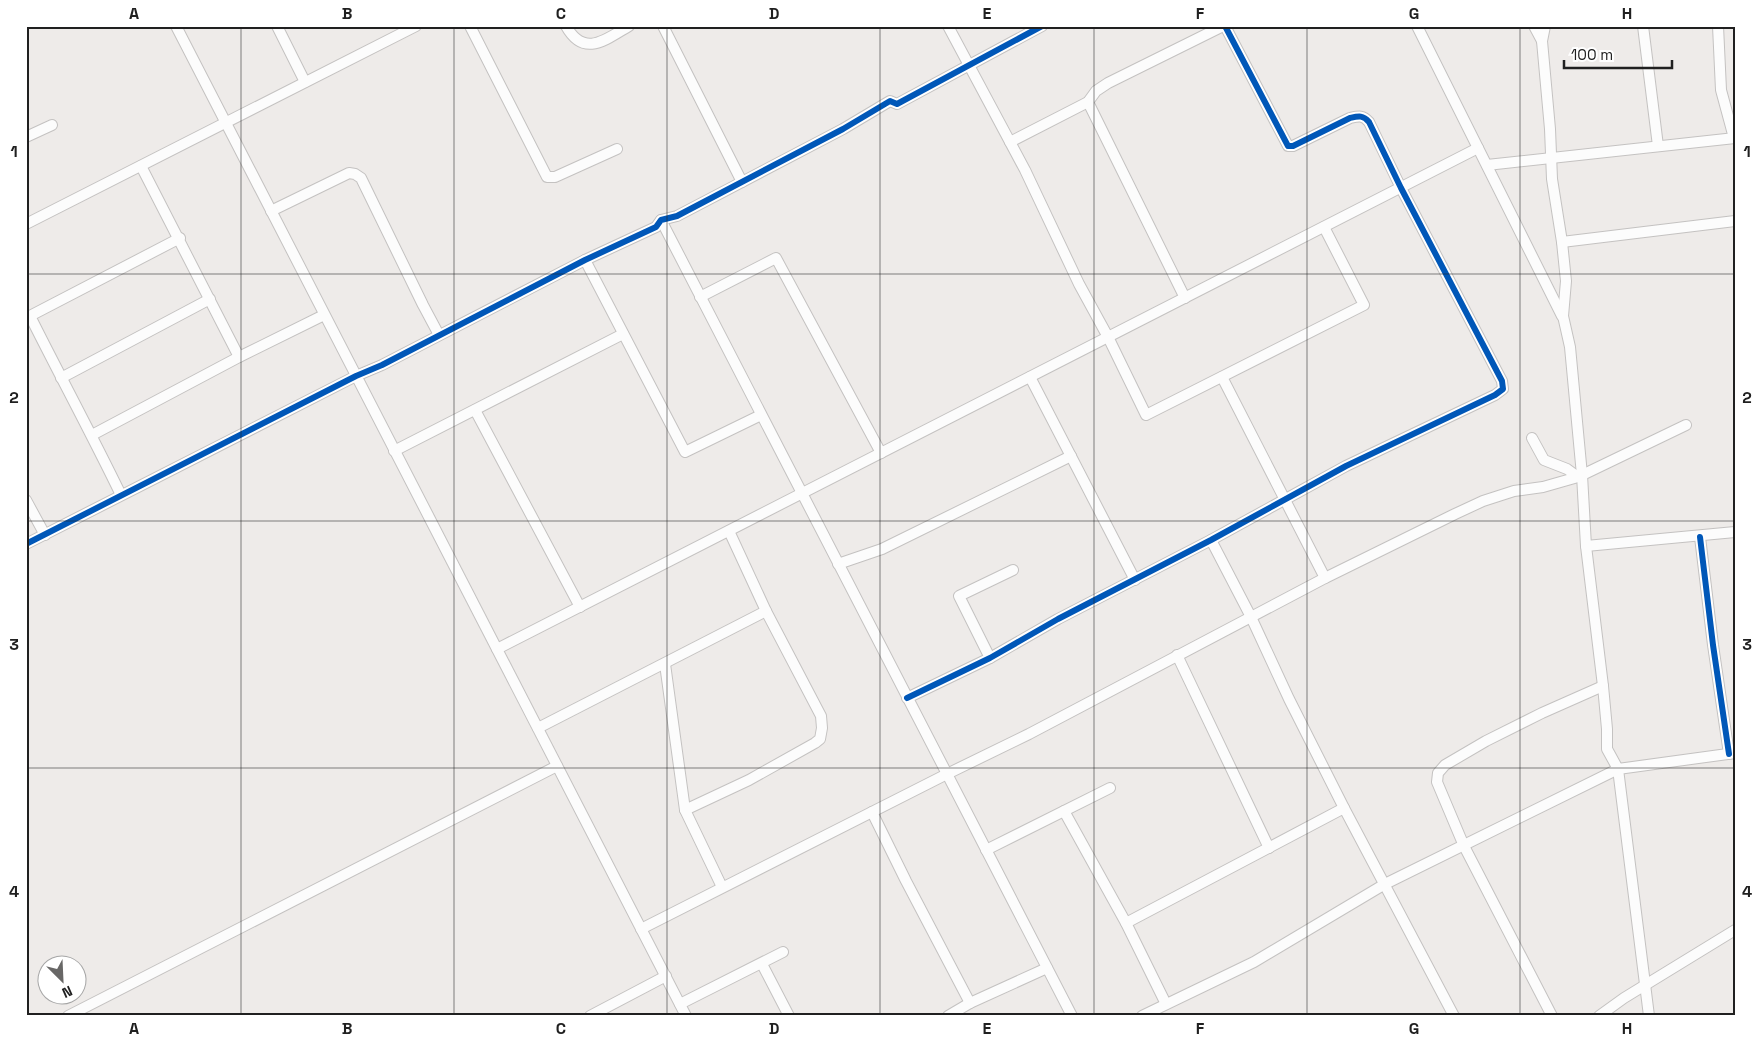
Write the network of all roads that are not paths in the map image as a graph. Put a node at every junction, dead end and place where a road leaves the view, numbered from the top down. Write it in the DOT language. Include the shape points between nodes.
graph roads {
  1 [pos="176,26"];
  2 [pos="277,26"];
  3 [pos="416,26"];
  4 [pos="470,26"];
  5 [pos="566,26"];
  6 [pos="629,26"];
  7 [pos="663,26"];
  8 [pos="948,26"];
  9 [pos="1042,26"];
  10 [pos="1224,26"];
  11 [pos="1417,26"];
  12 [pos="1534,26"];
  13 [pos="1545,26"];
  14 [pos="1643,26"];
  15 [pos="1718,26"];
  16 [pos="1542,41"];
  17 [pos="968,65"];
  18 [pos="305,82"];
  19 [pos="1088,102"];
  20 [pos="225,123"];
  21 [pos="52,125"];
  22 [pos="26,137"];
  23 [pos="1734,138"];
  24 [pos="1010,142"];
  25 [pos="1658,146"];
  26 [pos="1478,148"];
  27 [pos="617,149"];
  28 [pos="1550,158"];
  29 [pos="1487,165"];
  30 [pos="141,166"];
  31 [pos="742,182"];
  32 [pos="1401,188"];
  33 [pos="270,210"];
  34 [pos="661,220"];
  35 [pos="1735,221"];
  36 [pos="26,224"];
  37 [pos="1324,227"];
  38 [pos="180,238"];
  39 [pos="1562,242"];
  40 [pos="585,260"];
  41 [pos="700,297"];
  42 [pos="1185,298"];
  43 [pos="210,299"];
  44 [pos="324,315"];
  45 [pos="1563,316"];
  46 [pos="28,317"];
  47 [pos="623,334"];
  48 [pos="439,335"];
  49 [pos="1108,338"];
  50 [pos="239,357"];
  51 [pos="356,376"];
  52 [pos="1030,377"];
  53 [pos="1222,377"];
  54 [pos="61,378"];
  55 [pos="475,410"];
  56 [pos="762,415"];
  57 [pos="1686,426"];
  58 [pos="92,435"];
  59 [pos="1532,438"];
  60 [pos="394,451"];
  61 [pos="881,453"];
  62 [pos="1071,456"];
  63 [pos="1580,476"];
  64 [pos="802,494"];
  65 [pos="121,496"];
  66 [pos="1284,499"];
  67 [pos="26,500"];
  68 [pos="730,530"];
  69 [pos="1735,532"];
  70 [pos="45,535"];
  71 [pos="1700,537"];
  72 [pos="1211,540"];
  73 [pos="26,544"];
  74 [pos="1586,546"];
  75 [pos="838,564"];
  76 [pos="1013,570"];
  77 [pos="1325,578"];
  78 [pos="1135,580"];
  79 [pos="580,607"];
  80 [pos="766,611"];
  81 [pos="1251,617"];
  82 [pos="497,649"];
  83 [pos="1177,655"];
  84 [pos="990,658"];
  85 [pos="665,664"];
  86 [pos="1603,686"];
  87 [pos="907,698"];
  88 [pos="538,728"];
  89 [pos="1732,754"];
  90 [pos="557,766"];
  91 [pos="1618,769"];
  92 [pos="947,774"];
  93 [pos="1110,788"];
  94 [pos="1344,808"];
  95 [pos="685,810"];
  96 [pos="1064,811"];
  97 [pos="872,812"];
  98 [pos="1464,846"];
  99 [pos="1269,848"];
  100 [pos="986,850"];
  101 [pos="1385,884"];
  102 [pos="722,887"];
  103 [pos="1126,923"];
  104 [pos="641,929"];
  105 [pos="1735,930"];
  106 [pos="783,952"];
  107 [pos="762,964"];
  108 [pos="1047,968"];
  109 [pos="666,976"];
  110 [pos="1645,986"];
  111 [pos="680,1004"];
  112 [pos="970,1004"];
  113 [pos="1166,1004"];
  114 [pos="68,1016"];
  115 [pos="590,1016"];
  116 [pos="686,1016"];
  117 [pos="789,1016"];
  118 [pos="948,1016"];
  119 [pos="1072,1016"];
  120 [pos="1142,1016"];
  121 [pos="1454,1016"];
  122 [pos="1552,1016"];
  123 [pos="1599,1016"];
  124 [pos="1648,1016"];
  1 -- 20 [label="street"];
  2 -- 18 [label="street"];
  3 -- 18 [label="street"];
  4 -- 27 [label="street" via="547,177 555,177"];
  5 -- 6 [label="street" via="575,39 594,45"];
  7 -- 31 [label="street"];
  8 -- 17 [label="street"];
  9 -- 17 [label="street"];
  10 -- 19 [label="street" via="1108,83"];
  10 -- 32 [label="street" via="1288,146 1350,118 1365,117"];
  11 -- 26 [label="street"];
  12 -- 16 [label="street"];
  13 -- 16 [label="street"];
  14 -- 25 [label="street"];
  15 -- 23 [label="street" via="1722,90"];
  16 -- 28 [label="street"];
  17 -- 24 [label="street"];
  17 -- 31 [label="street" via="897,104 890,101"];
  18 -- 20 [label="street"];
  19 -- 24 [label="street"];
  19 -- 42 [label="street"];
  20 -- 30 [label="street"];
  20 -- 33 [label="street"];
  21 -- 22 [label="street"];
  23 -- 25 [label="street"];
  24 -- 49 [label="street"];
  25 -- 28 [label="street"];
  26 -- 29 [label="street"];
  26 -- 32 [label="street"];
  28 -- 29 [label="street"];
  28 -- 39 [label="street"];
  29 -- 45 [label="street"];
  30 -- 36 [label="street"];
  30 -- 38 [label="street"];
  31 -- 34 [label="street" via="678,216"];
  32 -- 37 [label="street"];
  32 -- 66 [label="street" via="1502,381 1503,389"];
  33 -- 44 [label="street"];
  33 -- 48 [label="street" via="349,173 356,174"];
  34 -- 40 [label="street" via="656,227"];
  34 -- 41 [label="street"];
  35 -- 39 [label="street"];
  37 -- 42 [label="street"];
  37 -- 53 [label="street" via="1364,305"];
  38 -- 43 [label="street"];
  38 -- 46 [label="street"];
  39 -- 45 [label="street" via="1566,281"];
  40 -- 47 [label="street"];
  40 -- 48 [label="street"];
  41 -- 56 [label="street"];
  41 -- 61 [label="street" via="776,258"];
  42 -- 49 [label="street"];
  43 -- 50 [label="street"];
  43 -- 54 [label="street"];
  44 -- 50 [label="street"];
  44 -- 51 [label="street"];
  45 -- 63 [label="street" via="1570,347"];
  46 -- 54 [label="street"];
  47 -- 55 [label="street"];
  47 -- 56 [label="street" via="685,452"];
  48 -- 51 [label="street"];
  49 -- 52 [label="street"];
  49 -- 53 [label="street" via="1146,415"];
  50 -- 58 [label="street"];
  51 -- 60 [label="street"];
  51 -- 65 [label="street"];
  52 -- 61 [label="street"];
  52 -- 62 [label="street"];
  53 -- 66 [label="street"];
  54 -- 58 [label="street"];
  55 -- 60 [label="street"];
  55 -- 79 [label="street"];
  56 -- 64 [label="street"];
  57 -- 63 [label="street"];
  58 -- 65 [label="street"];
  59 -- 63 [label="street" via="1544,460"];
  60 -- 82 [label="street"];
  61 -- 64 [label="street"];
  62 -- 75 [label="street" via="882,549"];
  62 -- 78 [label="street"];
  63 -- 74 [label="street"];
  63 -- 77 [label="street" via="1483,501"];
  64 -- 68 [label="street"];
  64 -- 75 [label="street"];
  65 -- 70 [label="street"];
  66 -- 72 [label="street"];
  66 -- 77 [label="street"];
  67 -- 70 [label="street"];
  68 -- 79 [label="street"];
  68 -- 80 [label="street"];
  69 -- 71 [label="street"];
  70 -- 73 [label="street"];
  71 -- 74 [label="street"];
  71 -- 89 [label="street" via="1713,645"];
  72 -- 78 [label="street"];
  72 -- 81 [label="street"];
  74 -- 86 [label="street"];
  75 -- 87 [label="street"];
  76 -- 84 [label="street" via="959,596"];
  77 -- 81 [label="street"];
  78 -- 84 [label="street"];
  79 -- 82 [label="street"];
  80 -- 85 [label="street"];
  80 -- 95 [label="street" via="821,716 820,739 749,780"];
  81 -- 83 [label="street"];
  81 -- 94 [label="street"];
  82 -- 88 [label="street"];
  83 -- 92 [label="street"];
  83 -- 99 [label="street"];
  84 -- 87 [label="street"];
  85 -- 88 [label="street"];
  85 -- 95 [label="street"];
  86 -- 91 [label="street" via="1607,749"];
  86 -- 98 [label="street" via="1486,741 1445,765 1438,773 1437,782"];
  87 -- 92 [label="street"];
  88 -- 90 [label="street"];
  89 -- 91 [label="street"];
  90 -- 104 [label="street"];
  90 -- 114 [label="street"];
  91 -- 98 [label="street"];
  91 -- 110 [label="street"];
  92 -- 97 [label="street"];
  92 -- 100 [label="street"];
  93 -- 96 [label="street"];
  94 -- 99 [label="street"];
  94 -- 101 [label="street"];
  95 -- 102 [label="street"];
  96 -- 100 [label="street"];
  96 -- 103 [label="street"];
  97 -- 102 [label="street"];
  97 -- 112 [label="street"];
  98 -- 101 [label="street"];
  98 -- 122 [label="street"];
  99 -- 103 [label="street"];
  100 -- 108 [label="street"];
  101 -- 113 [label="street" via="1254,962"];
  101 -- 121 [label="street"];
  102 -- 104 [label="street"];
  103 -- 113 [label="street"];
  104 -- 109 [label="street"];
  105 -- 110 [label="street"];
  106 -- 107 [label="street"];
  107 -- 111 [label="street"];
  107 -- 117 [label="street"];
  108 -- 112 [label="street"];
  108 -- 119 [label="street"];
  109 -- 111 [label="street"];
  109 -- 115 [label="street"];
  110 -- 123 [label="street"];
  110 -- 124 [label="street"];
  111 -- 116 [label="street"];
  112 -- 118 [label="street"];
  113 -- 120 [label="street"];
}
